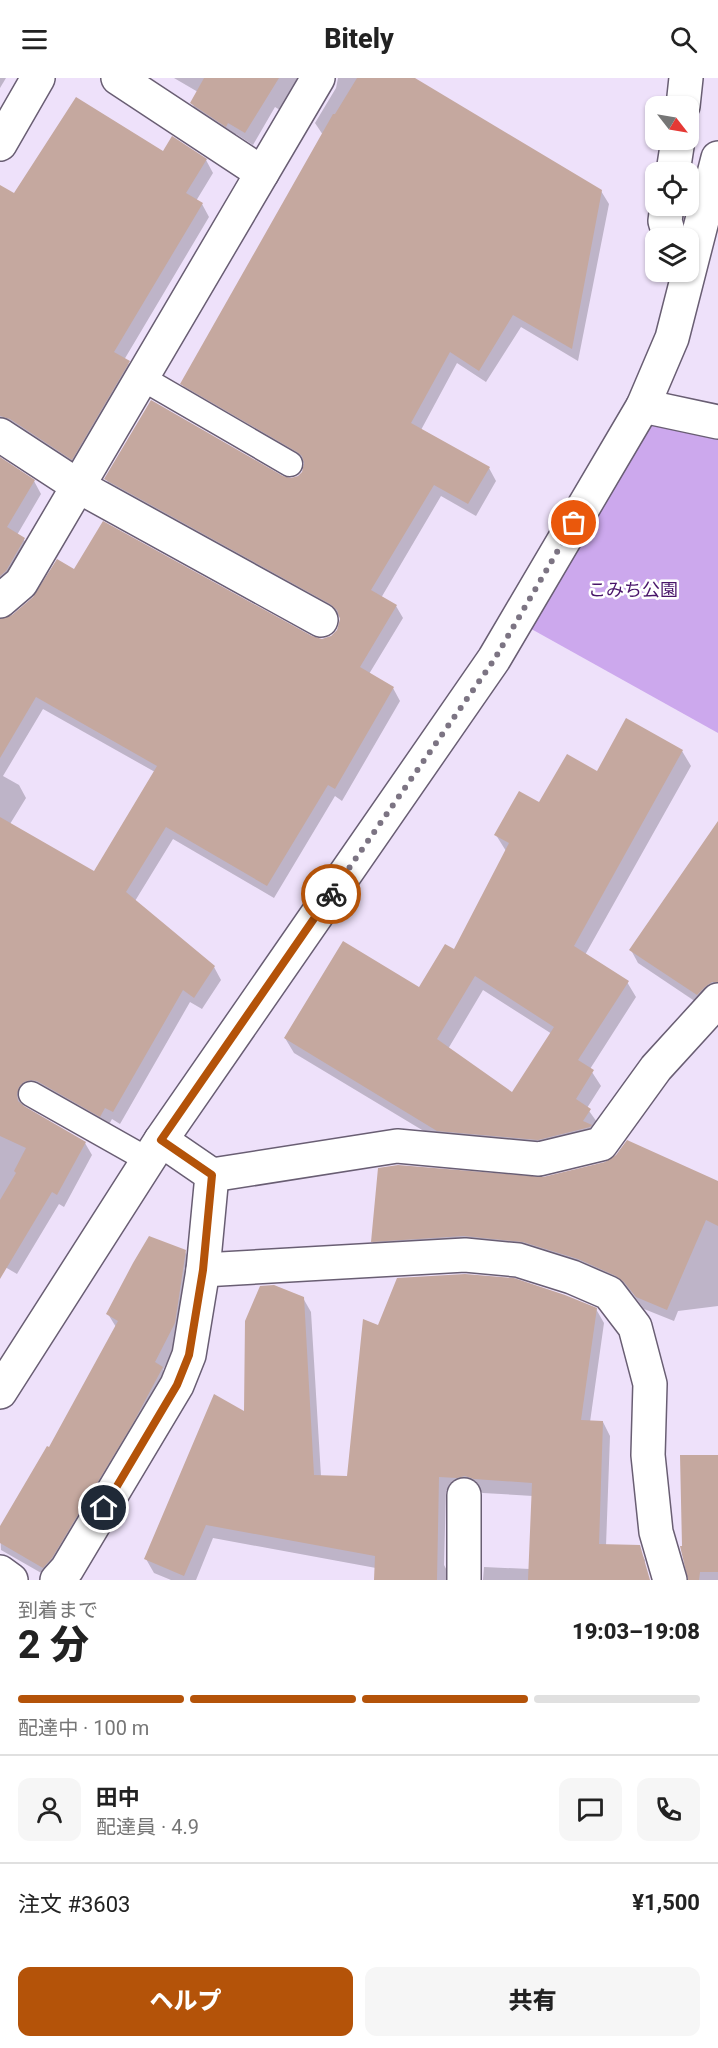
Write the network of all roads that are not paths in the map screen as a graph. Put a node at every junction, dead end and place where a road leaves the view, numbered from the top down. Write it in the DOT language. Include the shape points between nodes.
graph roads {
  1 [pos="38,78"];
  2 [pos="118,78"];
  3 [pos="318,78"];
  4 [pos="686,78"];
  5 [pos="684,96"];
  6 [pos="0,144"];
  7 [pos="718,158"];
  8 [pos="262,173"];
  9 [pos="698,228"];
  10 [pos="718,230"];
  11 [pos="699,257"];
  12 [pos="683,282"];
  13 [pos="142,378"];
  14 [pos="643,406"];
  15 [pos="718,422"];
  16 [pos="0,435"];
  17 [pos="290,464"];
  18 [pos="78,486"];
  19 [pos="0,601"];
  20 [pos="321,620"];
  21 [pos="718,1000"];
  22 [pos="31,1094"];
  23 [pos="155,1150"];
  24 [pos="212,1175"];
  25 [pos="203,1270"];
  26 [pos="0,1392"];
  27 [pos="464,1495"];
  28 [pos="0,1572"];
  29 [pos="11,1580"];
  30 [pos="57,1580"];
  31 [pos="464,1580"];
  32 [pos="670,1580"];
  1 -- 6 [label="street"];
  2 -- 8 [label="street"];
  3 -- 8 [label="street"];
  4 -- 5 [label="street"];
  7 -- 9 [label="street"];
  8 -- 13 [label="street"];
  10 -- 11 [label="street"];
  12 -- 14 [label="street" via="672,338"];
  13 -- 17 [label="lane"];
  13 -- 18 [label="street"];
  14 -- 15 [label="street"];
  14 -- 23 [label="street" via="494,660"];
  16 -- 18 [label="street"];
  18 -- 19 [label="street" via="21,583"];
  18 -- 20 [label="street"];
  21 -- 24 [label="street" via="656,1068 601,1144 539,1159 397,1146"];
  22 -- 23 [label="lane"];
  23 -- 24 [label="street"];
  23 -- 26 [label="street"];
  24 -- 25 [label="street"];
  25 -- 30 [label="street" via="189,1355 177,1385"];
  25 -- 32 [label="street" via="465,1255 518,1260 609,1293 635,1327 650,1384 648,1455 652,1499 656,1532"];
  27 -- 31 [label="street"];
  28 -- 29 [label="street"];
}
